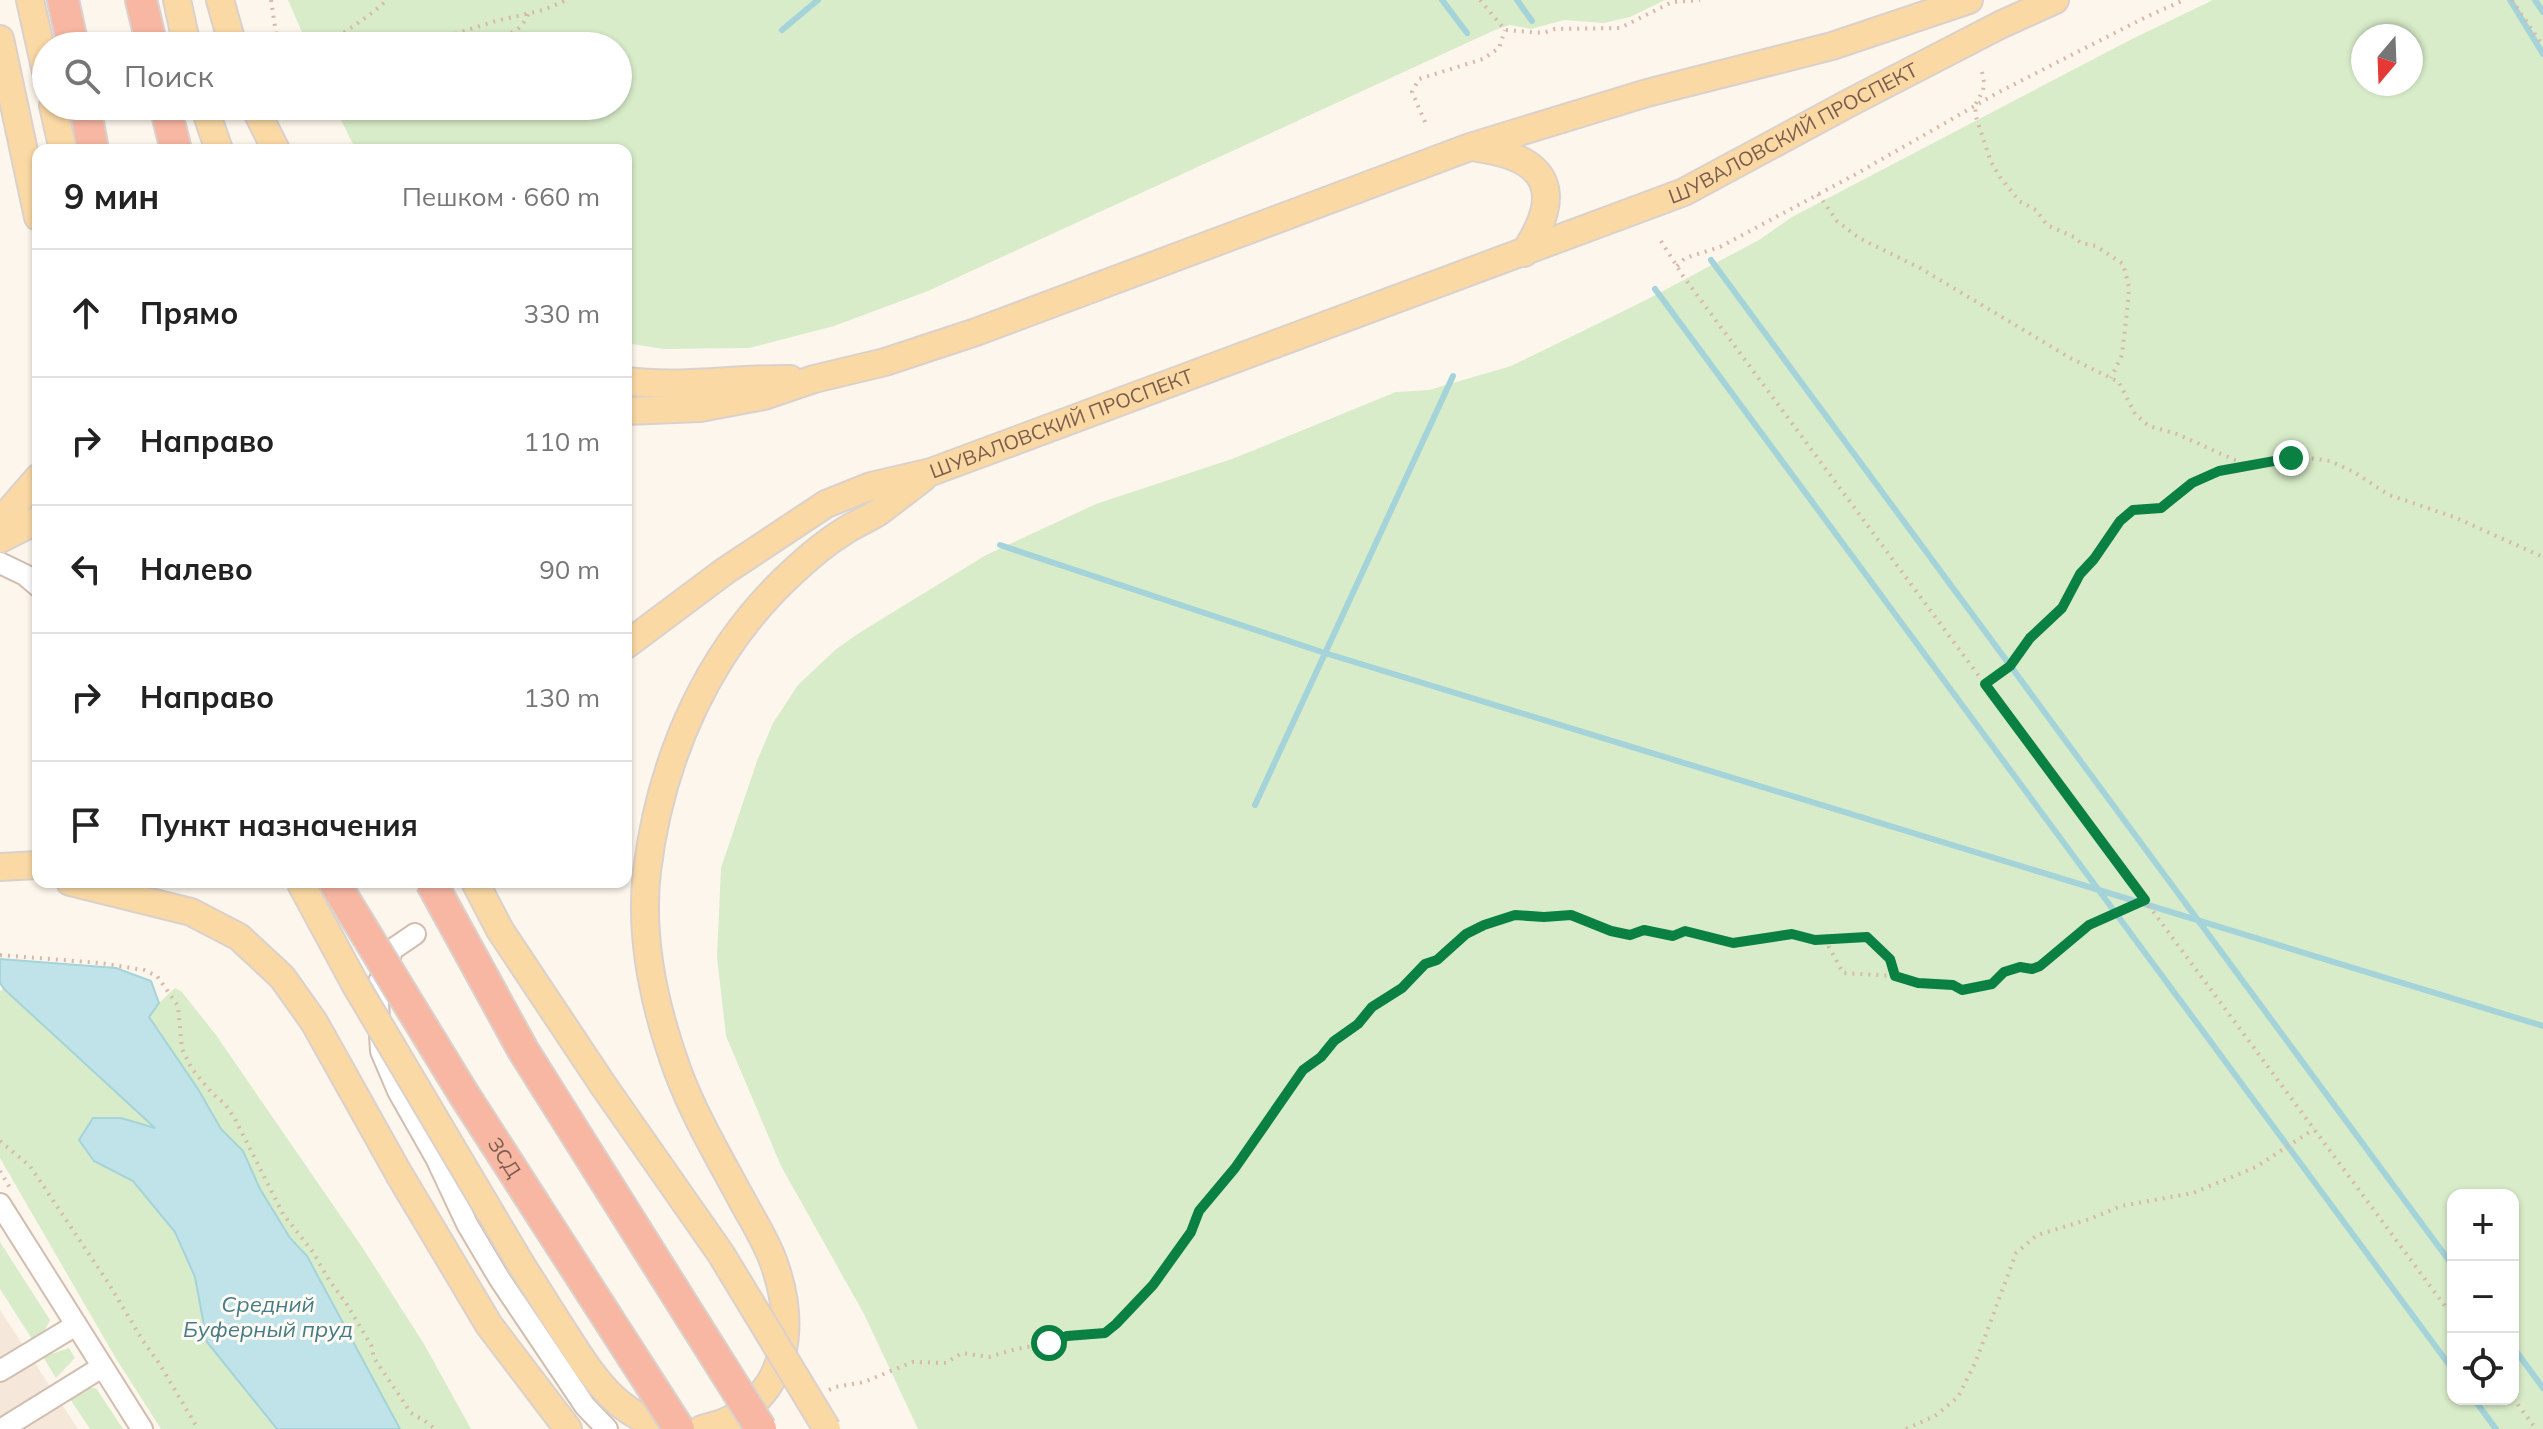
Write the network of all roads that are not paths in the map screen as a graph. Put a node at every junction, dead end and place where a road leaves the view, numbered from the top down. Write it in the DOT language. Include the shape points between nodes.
graph roads {
  1 [pos="30,0"];
  2 [pos="63,0"];
  3 [pos="141,0"];
  4 [pos="220,0"];
  5 [pos="1969,0"];
  6 [pos="2055,0"];
  7 [pos="37,32"];
  8 [pos="70,32"];
  9 [pos="149,32"];
  10 [pos="229,32"];
  11 [pos="0,39"];
  12 [pos="56,120"];
  13 [pos="88,120"];
  14 [pos="168,120"];
  15 [pos="209,120"];
  16 [pos="261,120"];
  17 [pos="62,144"];
  18 [pos="92,144"];
  19 [pos="174,144"];
  20 [pos="217,144"];
  21 [pos="273,144"];
  22 [pos="1470,147"];
  23 [pos="32,189"];
  24 [pos="1524,253"];
  25 [pos="814,379"];
  26 [pos="632,381"];
  27 [pos="632,411"];
  28 [pos="931,472"];
  29 [pos="32,485"];
  30 [pos="0,522"];
  31 [pos="32,523"];
  32 [pos="0,539"];
  33 [pos="0,563"];
  34 [pos="32,581"];
  35 [pos="632,641"];
  36 [pos="32,865"];
  37 [pos="4,867"];
  38 [pos="32,874"];
  39 [pos="94,888"];
  40 [pos="303,888"];
  41 [pos="338,888"];
  42 [pos="434,888"];
  43 [pos="478,888"];
  44 [pos="415,934"];
  45 [pos="0,1204"];
  46 [pos="76,1325"];
  47 [pos="102,1367"];
  48 [pos="0,1371"];
  49 [pos="2,1429"];
  50 [pos="142,1429"];
  51 [pos="568,1429"];
  52 [pos="607,1429"];
  53 [pos="681,1429"];
  54 [pos="702,1429"];
  55 [pos="761,1429"];
  56 [pos="827,1429"];
  1 -- 7 [label="main road"];
  2 -- 8 [label="highway"];
  3 -- 9 [label="highway"];
  4 -- 10 [label="main road"];
  5 -- 22 [label="main road" via="1832,46 1647,93"];
  6 -- 24 [label="main road, ШУВАЛОВСКИЙ ПРОСПЕКТ" via="1684,192"];
  11 -- 23 [label="main road"];
  12 -- 17 [label="main road"];
  13 -- 18 [label="highway"];
  14 -- 19 [label="highway"];
  15 -- 20 [label="main road"];
  16 -- 21 [label="main road"];
  22 -- 24 [label="main road" via="1503,151 1528,162 1543,180 1546,205 1540,229"];
  22 -- 25 [label="main road" via="976,332"];
  24 -- 28 [label="main road, ШУВАЛОВСКИЙ ПРОСПЕКТ"];
  25 -- 26 [label="main road"];
  25 -- 27 [label="main road" via="764,396 700,408"];
  28 -- 35 [label="main road, ШУВАЛОВСКИЙ ПРОСПЕКТ" via="871,486 826,504"];
  28 -- 54 [label="main road" via="841,533 795,570 755,613 719,658 686,721 659,801 647,874 647,944 657,1006 700,1123 775,1265 785,1307 783,1348 773,1381 756,1402 729,1421"];
  29 -- 30 [label="main road"];
  31 -- 32 [label="main road"];
  33 -- 34 [label="street"];
  36 -- 37 [label="main road"];
  37 -- 38 [label="main road"];
  39 -- 51 [label="main road" via="191,912 239,937 282,977 314,1022 489,1325"];
  40 -- 53 [label="main road, bridge" via="355,984 586,1367 635,1415"];
  41 -- 53 [label="highway, ЗСД, bridge" via="463,1093"];
  42 -- 55 [label="highway, bridge" via="523,1050"];
  43 -- 56 [label="main road, bridge" via="500,930 721,1254"];
  44 -- 52 [label="street" via="393,949 377,987 381,1051 499,1278 585,1406"];
  45 -- 46 [label="street"];
  46 -- 47 [label="street"];
  46 -- 48 [label="street"];
  47 -- 49 [label="street"];
  47 -- 50 [label="street"];
}
